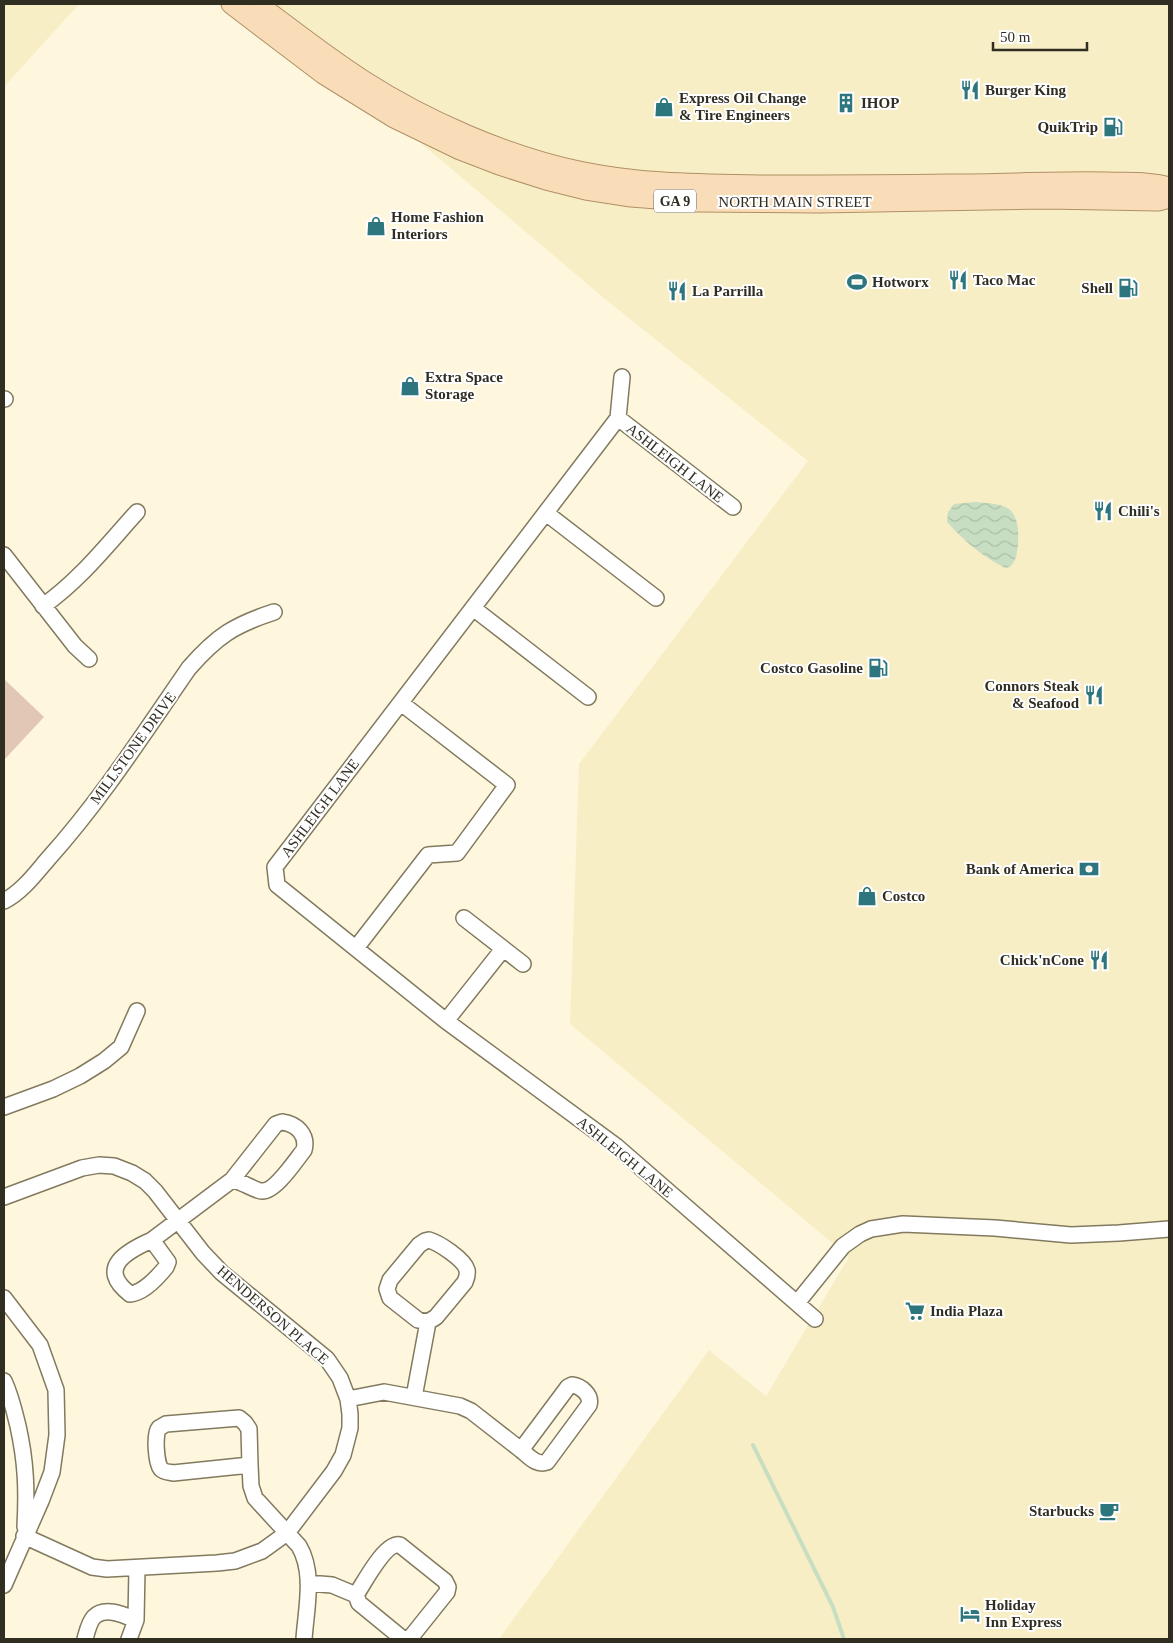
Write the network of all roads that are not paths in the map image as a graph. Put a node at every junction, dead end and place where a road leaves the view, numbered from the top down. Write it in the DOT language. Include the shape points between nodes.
graph roads {
  1 [pos="232,4"];
  2 [pos="258,4"];
  3 [pos="1169,187"];
  4 [pos="1169,198"];
  5 [pos="622,377"];
  6 [pos="618,418"];
  7 [pos="732,507"];
  8 [pos="137,512"];
  9 [pos="546,513"];
  10 [pos="4,555"];
  11 [pos="656,598"];
  12 [pos="43,606"];
  13 [pos="473,608"];
  14 [pos="274,612"];
  15 [pos="89,659"];
  16 [pos="588,697"];
  17 [pos="401,702"];
  18 [pos="4,901"];
  19 [pos="464,918"];
  20 [pos="356,948"];
  21 [pos="503,949"];
  22 [pos="523,964"];
  23 [pos="137,1010"];
  24 [pos="446,1021"];
  25 [pos="4,1106"];
  26 [pos="232,1180"];
  27 [pos="4,1196"];
  28 [pos="178,1221"];
  29 [pos="1169,1229"];
  30 [pos="152,1240"];
  31 [pos="4,1298"];
  32 [pos="796,1303"];
  33 [pos="815,1319"];
  34 [pos="428,1322"];
  35 [pos="4,1381"];
  36 [pos="414,1397"];
  37 [pos="348,1399"];
  38 [pos="521,1450"];
  39 [pos="250,1465"];
  40 [pos="287,1533"];
  41 [pos="24,1536"];
  42 [pos="137,1568"];
  43 [pos="308,1583"];
  44 [pos="4,1585"];
  45 [pos="356,1595"];
  46 [pos="136,1620"];
  47 [pos="85,1639"];
  48 [pos="129,1639"];
  49 [pos="304,1639"];
  50 [pos="404,1639"];
  1 -- 4 [label="main road, NORTH MAIN STREET / GA 9" via="323,74 394,118 490,161 586,190 696,202 1158,201"];
  2 -- 3 [label="main road, NORTH MAIN STREET / GA 9" via="350,72 411,108 505,148 585,172 646,181 717,185 1084,182 1157,183"];
  5 -- 6 [label="street, ASHLEIGH LANE"];
  6 -- 7 [label="street, ASHLEIGH LANE"];
  6 -- 9 [label="street, ASHLEIGH LANE"];
  8 -- 12 [label="street" via="78,578"];
  9 -- 11 [label="street"];
  9 -- 13 [label="street, ASHLEIGH LANE"];
  10 -- 12 [label="street"];
  12 -- 15 [label="street"];
  13 -- 16 [label="street"];
  13 -- 17 [label="street, ASHLEIGH LANE"];
  14 -- 18 [label="street, MILLSTONE DRIVE" via="246,622 204,651 66,840 30,879"];
  17 -- 20 [label="street, ASHLEIGH LANE" via="275,867 277,885"];
  17 -- 20 [label="street" via="506,785 457,853 428,855"];
  19 -- 21 [label="street"];
  20 -- 24 [label="street, ASHLEIGH LANE"];
  21 -- 22 [label="street"];
  21 -- 24 [label="street"];
  23 -- 25 [label="street" via="121,1047 104,1061 53,1089"];
  24 -- 32 [label="street, ASHLEIGH LANE" via="616,1146"];
  26 -- 26 [label="street" via="276,1124 289,1123 304,1135 304,1150 271,1189 261,1191"];
  26 -- 28 [label="street"];
  27 -- 28 [label="street, HENDERSON PLACE" via="82,1168 114,1166 145,1181"];
  28 -- 30 [label="street"];
  28 -- 37 [label="street, HENDERSON PLACE" via="222,1273 326,1359 340,1378"];
  29 -- 32 [label="street" via="1071,1235 903,1224 871,1229 843,1246"];
  31 -- 41 [label="street" via="40,1345 56,1390 57,1435 52,1472"];
  32 -- 33 [label="street, ASHLEIGH LANE"];
  34 -- 34 [label="street" via="418,1320 390,1298 387,1289 390,1280 419,1245 429,1240 462,1262 468,1275 436,1317"];
  34 -- 36 [label="street"];
  35 -- 41 [label="street" via="11,1396 24,1454 27,1489"];
  36 -- 37 [label="street" via="384,1392"];
  36 -- 38 [label="street" via="471,1410"];
  37 -- 40 [label="street, HENDERSON PLACE" via="350,1428 343,1455"];
  38 -- 38 [label="street" via="568,1387 577,1386 589,1395 589,1405 547,1462 538,1463"];
  39 -- 39 [label="street" via="166,1472 158,1462 156,1434 166,1424 239,1418 249,1429"];
  39 -- 40 [label="street" via="250,1486 255,1498"];
  40 -- 42 [label="street, HENDERSON PLACE" via="262,1551 234,1561"];
  40 -- 43 [label="street" via="304,1555"];
  41 -- 42 [label="street, HENDERSON PLACE" via="92,1568"];
  41 -- 44 [label="street"];
  42 -- 46 [label="street"];
  43 -- 45 [label="street" via="332,1585"];
  43 -- 49 [label="street"];
  45 -- 50 [label="street" via="359,1603"];
  45 -- 50 [label="street" via="371,1570 395,1544 445,1581 447,1592 411,1636"];
  46 -- 47 [label="street" via="118,1613 102,1612 94,1616"];
  46 -- 48 [label="street"];
}
